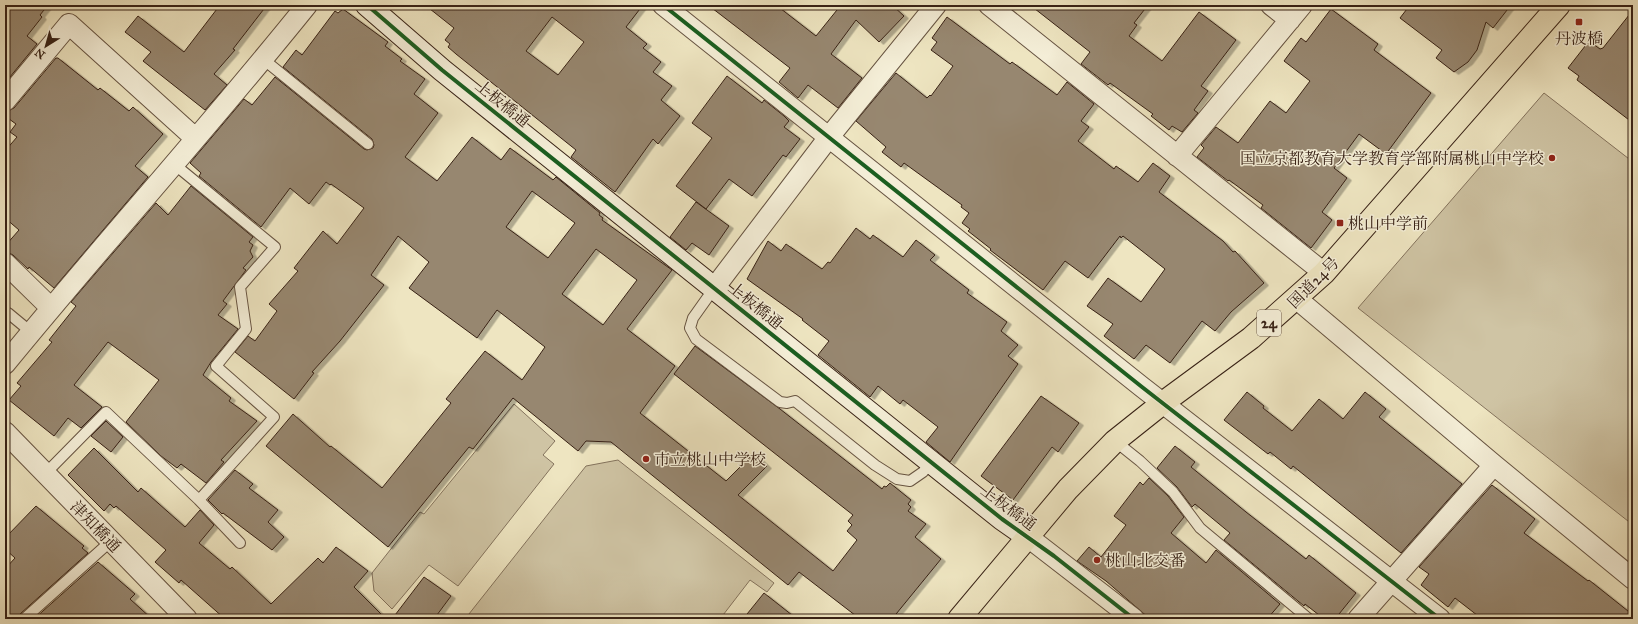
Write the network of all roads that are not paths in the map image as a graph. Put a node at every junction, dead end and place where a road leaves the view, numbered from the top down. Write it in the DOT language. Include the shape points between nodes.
graph roads {
  1 [pos="307,5"];
  2 [pos="367,5"];
  3 [pos="664,5"];
  4 [pos="936,5"];
  5 [pos="989,5"];
  6 [pos="1271,5"];
  7 [pos="1554,7"];
  8 [pos="1296,12"];
  9 [pos="263,60"];
  10 [pos="5,101"];
  11 [pos="829,137"];
  12 [pos="195,138"];
  13 [pos="368,144"];
  14 [pos="1178,156"];
  15 [pos="174,164"];
  16 [pos="5,263"];
  17 [pos="1324,273"];
  18 [pos="715,287"];
  19 [pos="1297,299"];
  20 [pos="51,308"];
  21 [pos="5,317"];
  22 [pos="31,332"];
  23 [pos="5,364"];
  24 [pos="1164,402"];
  25 [pos="8,441"];
  26 [pos="1115,441"];
  27 [pos="932,462"];
  28 [pos="1494,465"];
  29 [pos="46,474"];
  30 [pos="199,500"];
  31 [pos="1028,537"];
  32 [pos="111,541"];
  33 [pos="240,543"];
  34 [pos="1633,579"];
  35 [pos="1392,580"];
  36 [pos="24,619"];
  37 [pos="186,619"];
  38 [pos="959,619"];
  39 [pos="1134,619"];
  40 [pos="1309,619"];
  41 [pos="1358,619"];
  42 [pos="1440,619"];
  1 -- 9 [label="street"];
  2 -- 18 [label="street, 上板橋通" via="442,70"];
  3 -- 11 [label="street"];
  4 -- 11 [label="street"];
  5 -- 14 [label="street"];
  6 -- 8 [label="street"];
  7 -- 17 [label="highway, 国道24号 / 24"];
  8 -- 14 [label="street"];
  9 -- 12 [label="street"];
  9 -- 13 [label="lane"];
  10 -- 12 [label="street" via="69,24"];
  11 -- 18 [label="street"];
  11 -- 24 [label="street"];
  12 -- 15 [label="street"];
  14 -- 17 [label="street"];
  15 -- 20 [label="street"];
  15 -- 30 [label="lane" via="275,246 240,287 246,329 216,366 274,417"];
  16 -- 20 [label="street"];
  17 -- 19 [label="highway, 国道24号 / 24"];
  18 -- 27 [label="street, 上板橋通"];
  18 -- 27 [label="lane" via="693,318 690,328 696,339 780,402 787,404 795,401 875,465 897,479 910,481"];
  19 -- 24 [label="highway, 国道24号 / 24" via="1251,338"];
  19 -- 28 [label="street"];
  20 -- 22 [label="street"];
  21 -- 22 [label="lane" via="8,313"];
  22 -- 23 [label="street"];
  24 -- 26 [label="highway, 国道24号 / 24"];
  24 -- 35 [label="street"];
  25 -- 29 [label="street, 津知橋通"];
  26 -- 31 [label="highway, 国道24号 / 24" via="1068,489"];
  26 -- 40 [label="lane" via="1140,460 1172,492 1200,528"];
  27 -- 31 [label="street, 上板橋通"];
  28 -- 34 [label="street"];
  28 -- 35 [label="street"];
  29 -- 30 [label="lane" via="106,412"];
  29 -- 32 [label="street, 津知橋通"];
  30 -- 33 [label="lane"];
  31 -- 38 [label="highway, 国道24号 / 24"];
  31 -- 39 [label="street, 上板橋通"];
  32 -- 36 [label="lane"];
  32 -- 37 [label="street, 津知橋通"];
  35 -- 41 [label="street"];
  35 -- 42 [label="street"];
}
